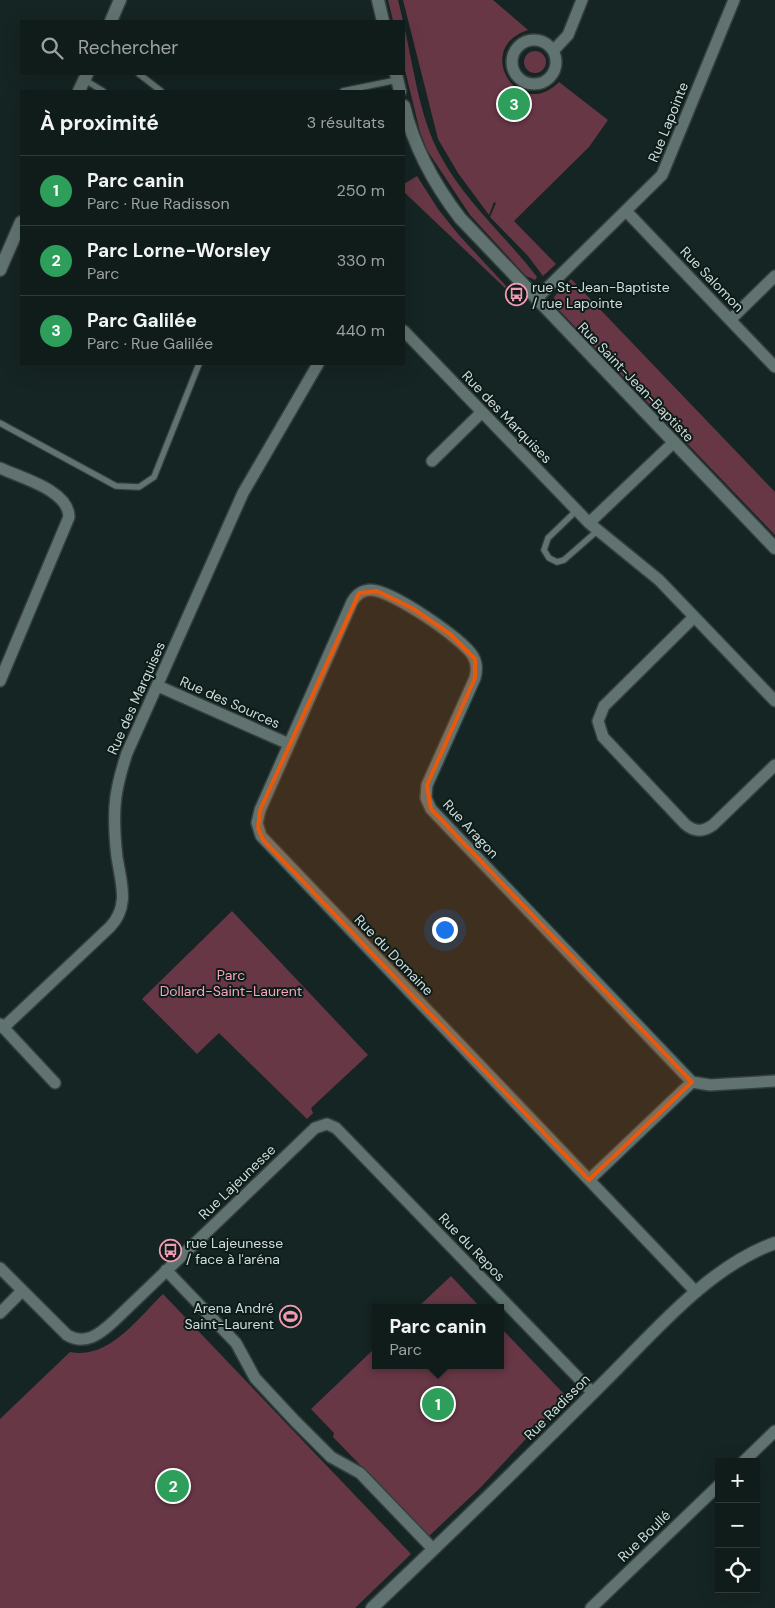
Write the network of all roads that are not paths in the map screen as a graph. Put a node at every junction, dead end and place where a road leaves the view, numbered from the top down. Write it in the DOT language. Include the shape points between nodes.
graph roads {
  1 [pos="120,0"];
  2 [pos="378,0"];
  3 [pos="582,0"];
  4 [pos="734,0"];
  5 [pos="110,20"];
  6 [pos="383,20"];
  7 [pos="553,51"];
  8 [pos="140,75"];
  9 [pos="84,82"];
  10 [pos="398,82"];
  11 [pos="102,90"];
  12 [pos="160,90"];
  13 [pos="348,90"];
  14 [pos="405,109"];
  15 [pos="627,212"];
  16 [pos="20,224"];
  17 [pos="0,270"];
  18 [pos="775,276"];
  19 [pos="536,299"];
  20 [pos="730,320"];
  21 [pos="405,332"];
  22 [pos="199,365"];
  23 [pos="317,365"];
  24 [pos="775,367"];
  25 [pos="482,412"];
  26 [pos="0,424"];
  27 [pos="673,443"];
  28 [pos="432,461"];
  29 [pos="0,468"];
  30 [pos="577,510"];
  31 [pos="593,527"];
  32 [pos="775,548"];
  33 [pos="366,590"];
  34 [pos="694,617"];
  35 [pos="0,681"];
  36 [pos="158,686"];
  37 [pos="775,702"];
  38 [pos="289,744"];
  39 [pos="775,765"];
  40 [pos="2,1026"];
  41 [pos="775,1081"];
  42 [pos="692,1082"];
  43 [pos="55,1083"];
  44 [pos="327,1124"];
  45 [pos="589,1180"];
  46 [pos="775,1243"];
  47 [pos="0,1268"];
  48 [pos="166,1270"];
  49 [pos="22,1291"];
  50 [pos="696,1292"];
  51 [pos="0,1313"];
  52 [pos="593,1393"];
  53 [pos="775,1431"];
  54 [pos="747,1458"];
  55 [pos="715,1489"];
  56 [pos="434,1549"];
  57 [pos="372,1608"];
  58 [pos="591,1608"];
  1 -- 5 [label="street"];
  2 -- 6 [label="street"];
  3 -- 7 [label="street" via="568,35"];
  4 -- 15 [label="street, Rue Lapointe" via="664,171"];
  8 -- 12 [label="lane"];
  9 -- 11 [label="lane"];
  10 -- 13 [label="lane"];
  14 -- 19 [label="street, Rue Saint-Jean-Baptiste" via="417,148 444,197"];
  15 -- 19 [label="street, Rue Lapointe"];
  15 -- 20 [label="street, Rue Salomon"];
  16 -- 17 [label="street"];
  18 -- 20 [label="street"];
  19 -- 27 [label="street, Rue Saint-Jean-Baptiste"];
  20 -- 24 [label="street, Rue Salomon"];
  21 -- 25 [label="street, Rue des Marquises"];
  22 -- 26 [label="lane" via="154,477 139,487 116,486"];
  23 -- 36 [label="street, Rue des Marquises" via="243,493"];
  25 -- 28 [label="street"];
  25 -- 30 [label="street, Rue des Marquises"];
  27 -- 31 [label="street"];
  27 -- 32 [label="street, Rue Saint-Jean-Baptiste"];
  29 -- 35 [label="street" via="59,496 67,505 70,517"];
  30 -- 31 [label="street, Rue des Marquises"];
  30 -- 31 [label="lane" via="546,541 546,556 554,561 564,560"];
  31 -- 34 [label="street, Rue des Marquises" via="657,577"];
  33 -- 38 [label="street, Rue du Domaine" via="352,602"];
  33 -- 42 [label="street, Rue Aragon" via="380,592 424,615 470,652 476,663 474,678 427,785 426,798 431,809"];
  34 -- 37 [label="street, Rue des Marquises"];
  34 -- 39 [label="street" via="604,706 598,721 603,737 685,824 695,830 712,825"];
  36 -- 38 [label="street, Rue des Sources"];
  36 -- 40 [label="street, Rue des Marquises" via="127,753 116,792 115,839 123,894 119,914 110,927"];
  38 -- 45 [label="street, Rue du Domaine" via="258,814 258,828 263,840"];
  40 -- 43 [label="street"];
  41 -- 42 [label="street" via="710,1086"];
  42 -- 45 [label="street"];
  44 -- 48 [label="street, Rue Lajeunesse" via="315,1128"];
  44 -- 52 [label="street, Rue du Repos" via="336,1128"];
  45 -- 50 [label="street, Rue du Domaine"];
  46 -- 50 [label="street, Rue Radisson" via="737,1261"];
  47 -- 49 [label="street"];
  48 -- 49 [label="street, Rue Lajeunesse" via="91,1338 78,1339 63,1332"];
  48 -- 56 [label="street" via="236,1343 255,1378 295,1421 331,1457 360,1473"];
  49 -- 51 [label="street"];
  50 -- 52 [label="street, Rue Radisson"];
  52 -- 56 [label="street, Rue Radisson"];
  53 -- 54 [label="street"];
  55 -- 58 [label="street, Rue Boullé"];
  56 -- 57 [label="street, Rue Radisson"];
}
